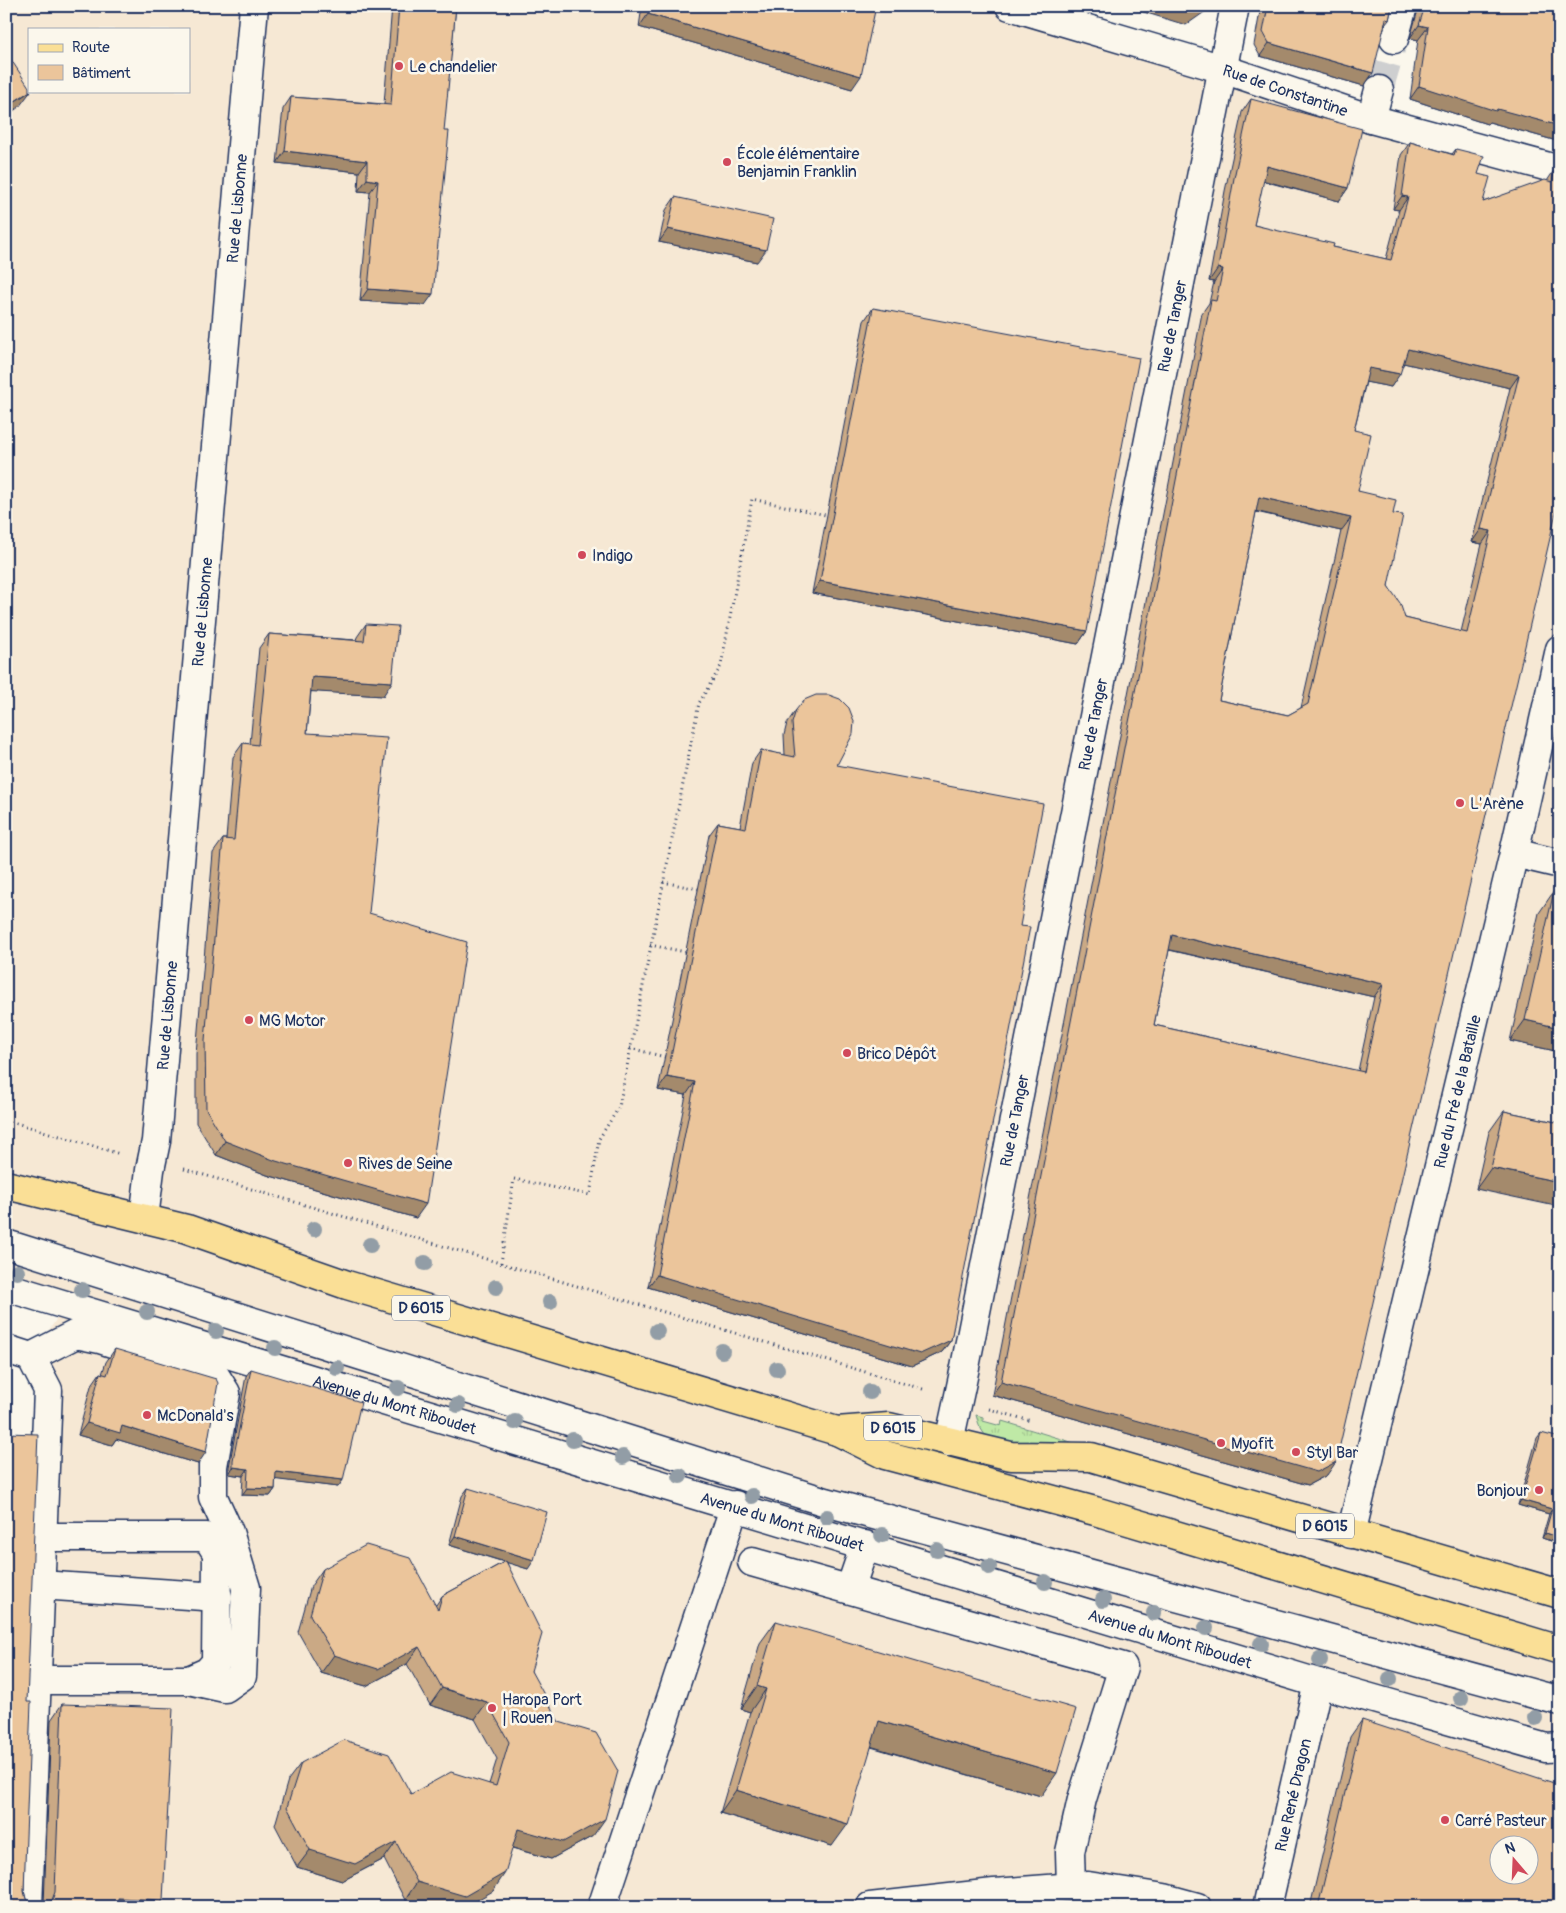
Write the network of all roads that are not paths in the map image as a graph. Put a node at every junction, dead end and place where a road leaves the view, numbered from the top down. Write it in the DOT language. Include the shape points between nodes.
graph roads {
  1 [pos="254,6"];
  2 [pos="1010,6"];
  3 [pos="1235,6"];
  4 [pos="1403,6"];
  5 [pos="1394,39"];
  6 [pos="1224,69"];
  7 [pos="1379,90"];
  8 [pos="1371,119"];
  9 [pos="1560,170"];
  10 [pos="1560,649"];
  11 [pos="1514,853"];
  12 [pos="1560,864"];
  13 [pos="6,1186"];
  14 [pos="144,1218"];
  15 [pos="6,1244"];
  16 [pos="6,1287"];
  17 [pos="18,1353"];
  18 [pos="837,1431"];
  19 [pos="949,1442"];
  20 [pos="734,1506"];
  21 [pos="1351,1534"];
  22 [pos="42,1537"];
  23 [pos="865,1545"];
  24 [pos="752,1562"];
  25 [pos="40,1586"];
  26 [pos="850,1590"];
  27 [pos="1560,1594"];
  28 [pos="218,1597"];
  29 [pos="1560,1650"];
  30 [pos="36,1680"];
  31 [pos="189,1680"];
  32 [pos="1318,1682"];
  33 [pos="1560,1701"];
  34 [pos="1555,1750"];
  35 [pos="1071,1887"];
  36 [pos="28,1907"];
  37 [pos="602,1907"];
  38 [pos="870,1907"];
  39 [pos="1197,1907"];
  40 [pos="1268,1907"];
  1 -- 14 [label="street, Rue de Lisbonne" via="158,1111"];
  2 -- 6 [label="street, Rue de Constantine"];
  3 -- 6 [label="street, Rue de Tanger"];
  4 -- 5 [label="street"];
  6 -- 8 [label="street, Rue de Constantine"];
  6 -- 19 [label="street, Rue de Tanger"];
  7 -- 8 [label="street"];
  8 -- 9 [label="street, Rue de Constantine"];
  10 -- 11 [label="street, Rue du Pré de la Bataille"];
  11 -- 12 [label="street"];
  11 -- 21 [label="street, Rue du Pré de la Bataille"];
  13 -- 14 [label="main road, D 6015"];
  14 -- 18 [label="main road, D 6015" via="205,1235 347,1286"];
  15 -- 33 [label="street" via="826,1502"];
  16 -- 20 [label="street, Avenue du Mont Riboudet"];
  17 -- 22 [label="street" via="48,1390"];
  17 -- 31 [label="street" via="76,1334 216,1376 226,1393 213,1466 213,1497 229,1532 246,1588 242,1676 225,1688"];
  18 -- 19 [label="main road, D 6015" via="889,1427"];
  18 -- 29 [label="main road, D 6015" via="885,1455 1095,1511"];
  19 -- 21 [label="main road, D 6015" via="1011,1456 1091,1457"];
  20 -- 23 [label="street, Avenue du Mont Riboudet"];
  20 -- 37 [label="street"];
  21 -- 27 [label="main road, D 6015"];
  22 -- 25 [label="street"];
  22 -- 28 [label="street" via="207,1537 217,1553"];
  23 -- 26 [label="street"];
  23 -- 32 [label="street, Avenue du Mont Riboudet"];
  24 -- 26 [label="street"];
  25 -- 28 [label="street"];
  25 -- 30 [label="street"];
  26 -- 35 [label="street" via="1123,1667 1082,1799 1070,1852"];
  28 -- 31 [label="street" via="216,1662 207,1672"];
  30 -- 31 [label="street"];
  30 -- 36 [label="street"];
  32 -- 34 [label="street, Avenue du Mont Riboudet"];
  32 -- 40 [label="street, Rue René Dragon"];
  35 -- 38 [label="street"];
  35 -- 39 [label="street" via="1088,1886 1164,1898"];
}
